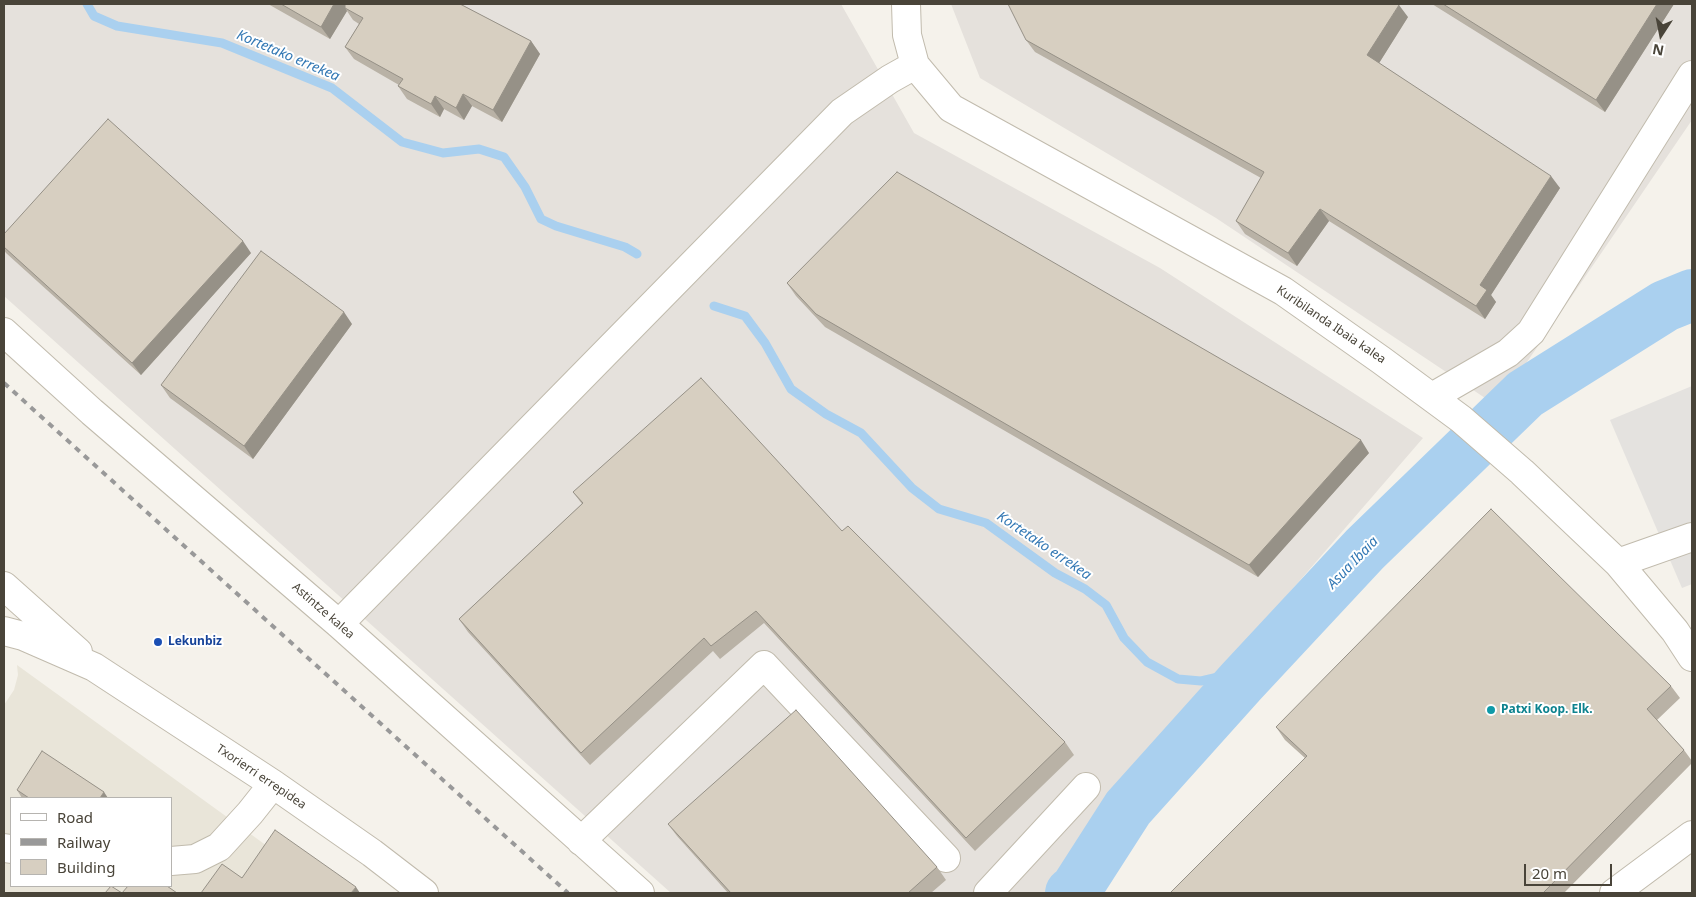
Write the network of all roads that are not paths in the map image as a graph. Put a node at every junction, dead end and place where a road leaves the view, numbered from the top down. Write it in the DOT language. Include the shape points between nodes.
graph roads {
  1 [pos="906,4"];
  2 [pos="915,65"];
  3 [pos="1692,75"];
  4 [pos="4,332"];
  5 [pos="1432,397"];
  6 [pos="1692,537"];
  7 [pos="1618,563"];
  8 [pos="4,586"];
  9 [pos="339,624"];
  10 [pos="4,631"];
  11 [pos="1692,657"];
  12 [pos="94,667"];
  13 [pos="272,784"];
  14 [pos="1086,787"];
  15 [pos="1692,835"];
  16 [pos="581,841"];
  17 [pos="946,858"];
  18 [pos="172,861"];
  19 [pos="424,893"];
  20 [pos="640,893"];
  21 [pos="988,893"];
  22 [pos="1614,893"];
  1 -- 2 [label="street" via="908,35"];
  2 -- 5 [label="street, Kuribilanda Ibaia kalea" via="952,108 1283,291"];
  2 -- 9 [label="street" via="842,112"];
  3 -- 5 [label="street" via="1531,332 1508,353"];
  4 -- 9 [label="street, Astintze kalea"];
  5 -- 7 [label="street, Kuribilanda Ibaia kalea" via="1522,472"];
  6 -- 7 [label="street"];
  7 -- 11 [label="street, Kuribilanda Ibaia kalea" via="1675,631"];
  8 -- 12 [label="street, Txorierri errepidea"];
  9 -- 16 [label="street, Astintze kalea"];
  10 -- 12 [label="street, Txorierri errepidea"];
  12 -- 13 [label="street, Txorierri errepidea"];
  13 -- 18 [label="street" via="219,847 195,859"];
  13 -- 19 [label="street, Txorierri errepidea"];
  14 -- 21 [label="street"];
  15 -- 22 [label="street"];
  16 -- 17 [label="street" via="764,665"];
  16 -- 20 [label="street, Astintze kalea"];
}
